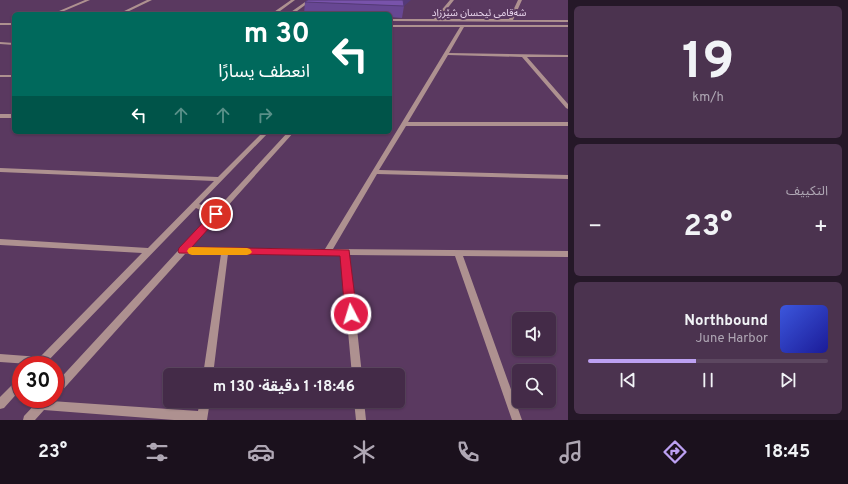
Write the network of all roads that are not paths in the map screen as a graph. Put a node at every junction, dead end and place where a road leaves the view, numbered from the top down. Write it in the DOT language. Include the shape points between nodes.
graph roads {
  1 [pos="88,0"];
  2 [pos="150,0"];
  3 [pos="293,0"];
  4 [pos="310,0"];
  5 [pos="452,0"];
  6 [pos="520,0"];
  7 [pos="278,11"];
  8 [pos="59,12"];
  9 [pos="124,12"];
  10 [pos="294,12"];
  11 [pos="0,20"];
  12 [pos="12,20"];
  13 [pos="392,20"];
  14 [pos="435,20"];
  15 [pos="510,21"];
  16 [pos="567,22"];
  17 [pos="0,24"];
  18 [pos="12,24"];
  19 [pos="463,26"];
  20 [pos="568,26"];
  21 [pos="392,27"];
  22 [pos="0,43"];
  23 [pos="12,44"];
  24 [pos="446,54"];
  25 [pos="524,56"];
  26 [pos="568,56"];
  27 [pos="0,76"];
  28 [pos="12,76"];
  29 [pos="568,107"];
  30 [pos="0,116"];
  31 [pos="12,116"];
  32 [pos="404,124"];
  33 [pos="568,124"];
  34 [pos="264,134"];
  35 [pos="289,134"];
  36 [pos="0,170"];
  37 [pos="375,172"];
  38 [pos="568,176"];
  39 [pos="219,180"];
  40 [pos="194,205"];
  41 [pos="216,214"];
  42 [pos="0,242"];
  43 [pos="149,251"];
  44 [pos="183,251"];
  45 [pos="224,252"];
  46 [pos="327,252"];
  47 [pos="345,252"];
  48 [pos="458,253"];
  49 [pos="568,254"];
  50 [pos="47,356"];
  51 [pos="0,358"];
  52 [pos="12,360"];
  53 [pos="209,368"];
  54 [pos="356,368"];
  55 [pos="64,381"];
  56 [pos="12,391"];
  57 [pos="0,404"];
  58 [pos="204,408"];
  59 [pos="360,408"];
  60 [pos="37,411"];
  61 [pos="202,419"];
  62 [pos="361,420"];
  63 [pos="517,420"];
  1 -- 8 [label="street"];
  2 -- 9 [label="street"];
  3 -- 7 [label="street"];
  4 -- 10 [label="street"];
  5 -- 14 [label="street"];
  6 -- 15 [label="street"];
  11 -- 12 [label="street"];
  13 -- 14 [label="street, شەقامی ئیحسان شێرزاد"];
  14 -- 15 [label="street, شەقامی ئیحسان شێرزاد"];
  15 -- 16 [label="street, شەقامی ئیحسان شێرزاد"];
  17 -- 18 [label="street"];
  19 -- 20 [label="street, شەقامی ئیحسان شێرزاد"];
  19 -- 21 [label="street, شەقامی ئیحسان شێرزاد"];
  19 -- 24 [label="street"];
  22 -- 23 [label="street"];
  24 -- 25 [label="street"];
  24 -- 32 [label="street"];
  25 -- 26 [label="street"];
  25 -- 29 [label="street"];
  27 -- 28 [label="street"];
  30 -- 31 [label="street"];
  32 -- 33 [label="street"];
  32 -- 37 [label="street"];
  34 -- 39 [label="street"];
  35 -- 41 [label="street"];
  36 -- 39 [label="street"];
  37 -- 38 [label="street"];
  37 -- 46 [label="street"];
  39 -- 40 [label="street"];
  40 -- 41 [label="street"];
  40 -- 43 [label="street"];
  41 -- 44 [label="street"];
  42 -- 43 [label="street"];
  43 -- 50 [label="street"];
  44 -- 45 [label="street"];
  44 -- 55 [label="street"];
  45 -- 46 [label="street"];
  45 -- 53 [label="street"];
  46 -- 47 [label="street"];
  47 -- 48 [label="street"];
  47 -- 54 [label="street"];
  48 -- 49 [label="street"];
  48 -- 63 [label="street"];
  51 -- 52 [label="street"];
  56 -- 57 [label="street"];
  58 -- 61 [label="street"];
  59 -- 62 [label="street"];
  60 -- 61 [label="street"];
}
